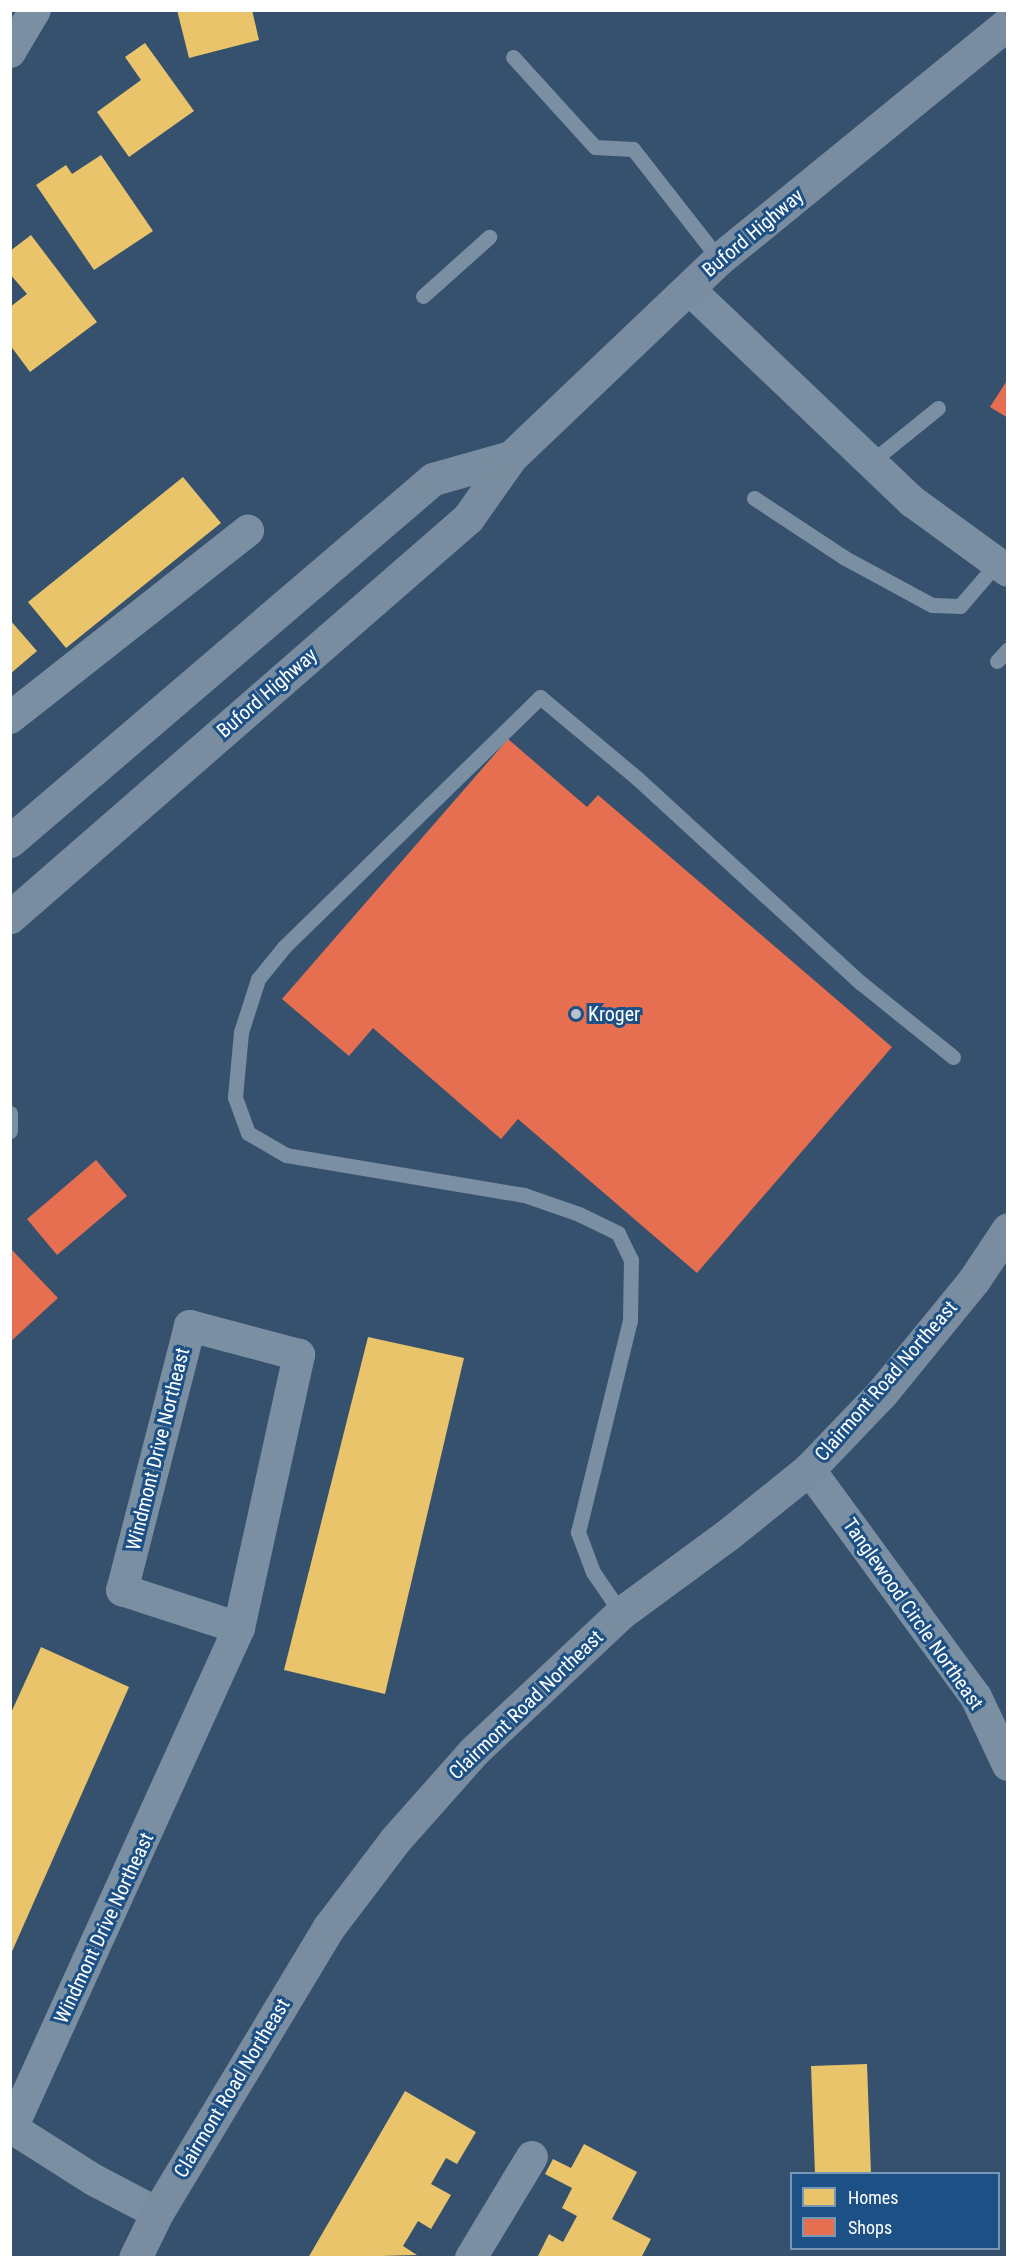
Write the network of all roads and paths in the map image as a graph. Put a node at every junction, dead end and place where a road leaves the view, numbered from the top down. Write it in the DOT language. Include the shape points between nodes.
graph roads {
  1 [pos="35,10"];
  2 [pos="1008,22"];
  3 [pos="10,52"];
  4 [pos="513,57"];
  5 [pos="489,237"];
  6 [pos="719,259"];
  7 [pos="689,289"];
  8 [pos="423,296"];
  9 [pos="938,408"];
  10 [pos="511,457"];
  11 [pos="871,462"];
  12 [pos="754,498"];
  13 [pos="248,531"];
  14 [pos="1002,567"];
  15 [pos="1008,649"];
  16 [pos="997,662"];
  17 [pos="10,718"];
  18 [pos="10,841"];
  19 [pos="10,917"];
  20 [pos="953,1057"];
  21 [pos="10,1113"];
  22 [pos="10,1131"];
  23 [pos="1008,1229"];
  24 [pos="809,1469"];
  25 [pos="621,1612"];
  26 [pos="239,1628"];
  27 [pos="1008,1765"];
  28 [pos="11,2130"];
  29 [pos="532,2157"];
  30 [pos="157,2213"];
  31 [pos="135,2258"];
  32 [pos="471,2258"];
  1 -- 3 [label="street"];
  2 -- 6 [label="main road, Buford Highway"];
  4 -- 6 [label="lane" via="595,147 633,149"];
  5 -- 8 [label="lane"];
  6 -- 7 [label="main road, Buford Highway"];
  7 -- 10 [label="main road, Buford Highway"];
  7 -- 11 [label="street"];
  9 -- 11 [label="lane"];
  10 -- 18 [label="main road, Buford Highway" via="433,478"];
  10 -- 19 [label="main road, Buford Highway" via="468,518"];
  11 -- 14 [label="street" via="913,502"];
  12 -- 14 [label="lane" via="845,558 932,605 960,606"];
  13 -- 17 [label="street"];
  15 -- 16 [label="lane"];
  20 -- 25 [label="lane" via="861,983 638,779 540,698 284,947 258,979 241,1032 235,1097 248,1133 286,1155 524,1195 618,1233 631,1260 630,1321 578,1532 593,1572"];
  21 -- 22 [label="lane"];
  23 -- 24 [label="main road, Clairmont Road Northeast" via="974,1280 881,1394"];
  24 -- 25 [label="main road, Clairmont Road Northeast"];
  24 -- 27 [label="street, Tanglewood Circle Northeast" via="976,1697"];
  25 -- 30 [label="main road, Clairmont Road Northeast" via="474,1751 395,1840 329,1927"];
  26 -- 26 [label="street, Windmont Drive Northeast" via="122,1590 190,1326 299,1354"];
  26 -- 28 [label="street, Windmont Drive Northeast"];
  28 -- 30 [label="street, Windmont Drive Northeast"];
  29 -- 32 [label="street"];
  30 -- 31 [label="main road, Clairmont Road Northeast"];
}
